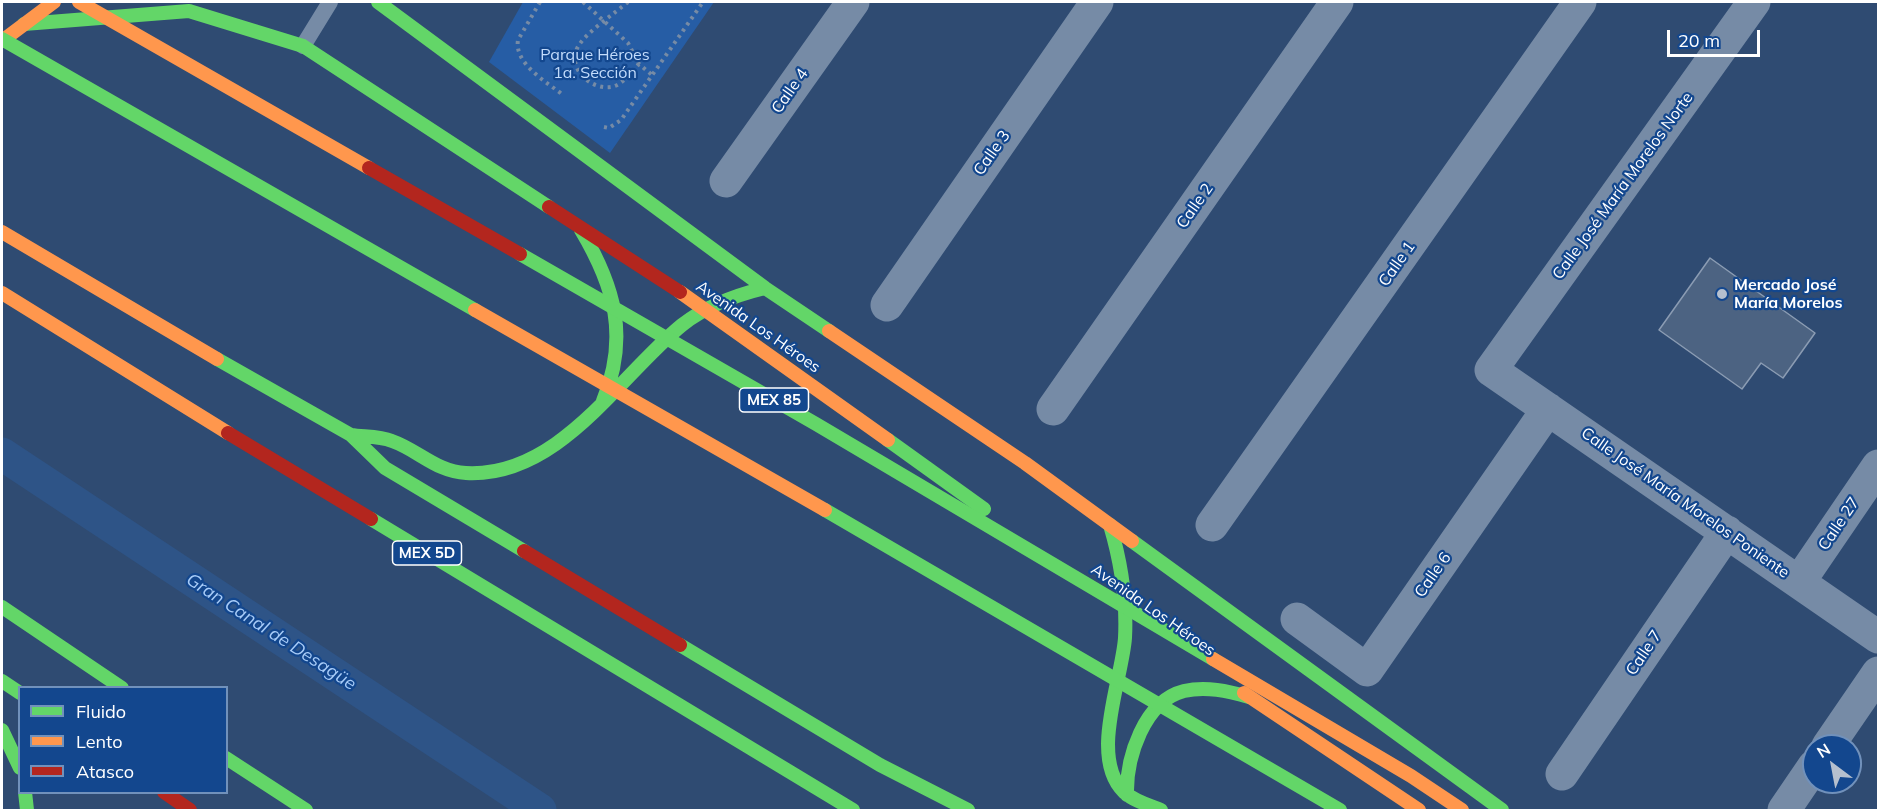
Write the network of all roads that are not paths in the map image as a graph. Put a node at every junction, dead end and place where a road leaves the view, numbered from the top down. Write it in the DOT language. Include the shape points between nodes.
graph roads {
  1 [pos="54,2"];
  2 [pos="79,2"];
  3 [pos="330,2"];
  4 [pos="378,2"];
  5 [pos="853,2"];
  6 [pos="1097,2"];
  7 [pos="1337,2"];
  8 [pos="1580,2"];
  9 [pos="1754,2"];
  10 [pos="24,24"];
  11 [pos="2,40"];
  12 [pos="303,46"];
  13 [pos="726,181"];
  14 [pos="581,230"];
  15 [pos="2,232"];
  16 [pos="765,288"];
  17 [pos="2,293"];
  18 [pos="887,305"];
  19 [pos="706,309"];
  20 [pos="1491,370"];
  21 [pos="1053,409"];
  22 [pos="1548,409"];
  23 [pos="598,410"];
  24 [pos="351,435"];
  25 [pos="1878,466"];
  26 [pos="1110,525"];
  27 [pos="1212,525"];
  28 [pos="1727,532"];
  29 [pos="1799,582"];
  30 [pos="2,607"];
  31 [pos="1127,611"];
  32 [pos="1297,619"];
  33 [pos="1878,637"];
  34 [pos="1878,673"];
  35 [pos="2,681"];
  36 [pos="120,686"];
  37 [pos="18,692"];
  38 [pos="1249,697"];
  39 [pos="2,730"];
  40 [pos="1836,734"];
  41 [pos="228,759"];
  42 [pos="18,764"];
  43 [pos="1562,774"];
  44 [pos="1802,784"];
  45 [pos="25,794"];
  46 [pos="167,794"];
  47 [pos="1126,804"];
  48 [pos="27,810"];
  49 [pos="190,810"];
  50 [pos="306,810"];
  51 [pos="853,810"];
  52 [pos="968,810"];
  53 [pos="1161,810"];
  54 [pos="1340,810"];
  55 [pos="1419,810"];
  56 [pos="1462,810"];
  57 [pos="1502,810"];
  58 [pos="1784,810"];
  1 -- 10 [label="main road"];
  2 -- 56 [label="main road, MEX 85, bridge" via="826,430 1411,776"];
  3 -- 12 [label="lane"];
  4 -- 16 [label="main road"];
  5 -- 13 [label="street, Calle 4"];
  6 -- 18 [label="street, Calle 3"];
  7 -- 21 [label="street, Calle 2"];
  8 -- 27 [label="street, Calle 1"];
  9 -- 20 [label="street, Calle José María Morelos Norte"];
  10 -- 11 [label="main road"];
  10 -- 12 [label="main road, Avenida Los Héroes" via="189,11"];
  11 -- 54 [label="main road, bridge" via="758,471"];
  12 -- 14 [label="main road, Avenida Los Héroes"];
  14 -- 19 [label="main road, Avenida Los Héroes"];
  14 -- 23 [label="main road" via="606,275 617,326 614,369"];
  15 -- 24 [label="main road"];
  16 -- 19 [label="main road"];
  16 -- 26 [label="main road"];
  17 -- 51 [label="main road, MEX 5D"];
  19 -- 23 [label="main road" via="682,325"];
  19 -- 31 [label="main road, Avenida Los Héroes"];
  20 -- 22 [label="street, Calle José María Morelos Poniente"];
  22 -- 28 [label="street, Calle José María Morelos Poniente"];
  22 -- 32 [label="street, Calle 6" via="1367,670"];
  23 -- 24 [label="main road" via="561,442 489,472 462,474 440,469 392,441"];
  24 -- 52 [label="main road" via="385,468 880,765"];
  25 -- 29 [label="street, Calle 27"];
  26 -- 31 [label="main road" via="1122,566"];
  26 -- 57 [label="main road"];
  28 -- 29 [label="street, Calle José María Morelos Poniente"];
  28 -- 43 [label="street, Calle 7"];
  29 -- 33 [label="street, Calle José María Morelos Poniente"];
  30 -- 36 [label="main road"];
  31 -- 38 [label="main road, Avenida Los Héroes"];
  31 -- 47 [label="main road" via="1108,742 1114,778"];
  34 -- 40 [label="street"];
  35 -- 37 [label="main road"];
  38 -- 47 [label="main road" via="1207,688 1167,698 1149,714 1142,729 1129,768"];
  38 -- 55 [label="main road, Avenida Los Héroes"];
  39 -- 42 [label="main road"];
  41 -- 50 [label="main road"];
  44 -- 58 [label="street"];
  45 -- 48 [label="main road"];
  46 -- 49 [label="main road"];
  47 -- 53 [label="main road"];
}
